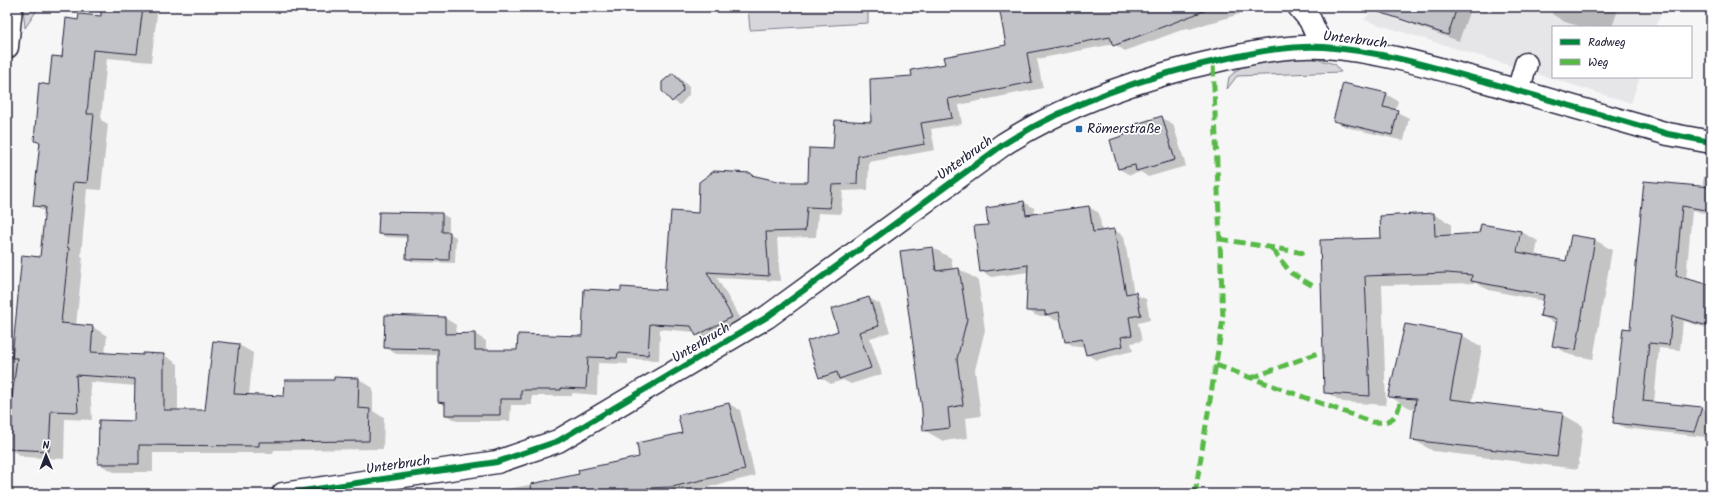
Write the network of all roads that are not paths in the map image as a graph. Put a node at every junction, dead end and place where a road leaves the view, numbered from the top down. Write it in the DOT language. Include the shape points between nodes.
graph roads {
  1 [pos="11,7"];
  2 [pos="1299,7"];
  3 [pos="7,47"];
  4 [pos="1322,47"];
  5 [pos="1526,64"];
  6 [pos="1518,91"];
  7 [pos="1711,142"];
  8 [pos="283,494"];
  1 -- 3 [label="street"];
  2 -- 4 [label="street" via="1310,20"];
  4 -- 6 [label="street, Unterbruch" via="1367,51"];
  4 -- 8 [label="street, Unterbruch" via="1242,55 1174,70 1055,114 1004,144 767,317 558,441 497,462"];
  5 -- 6 [label="street"];
  6 -- 7 [label="street, Unterbruch" via="1668,134"];
}
